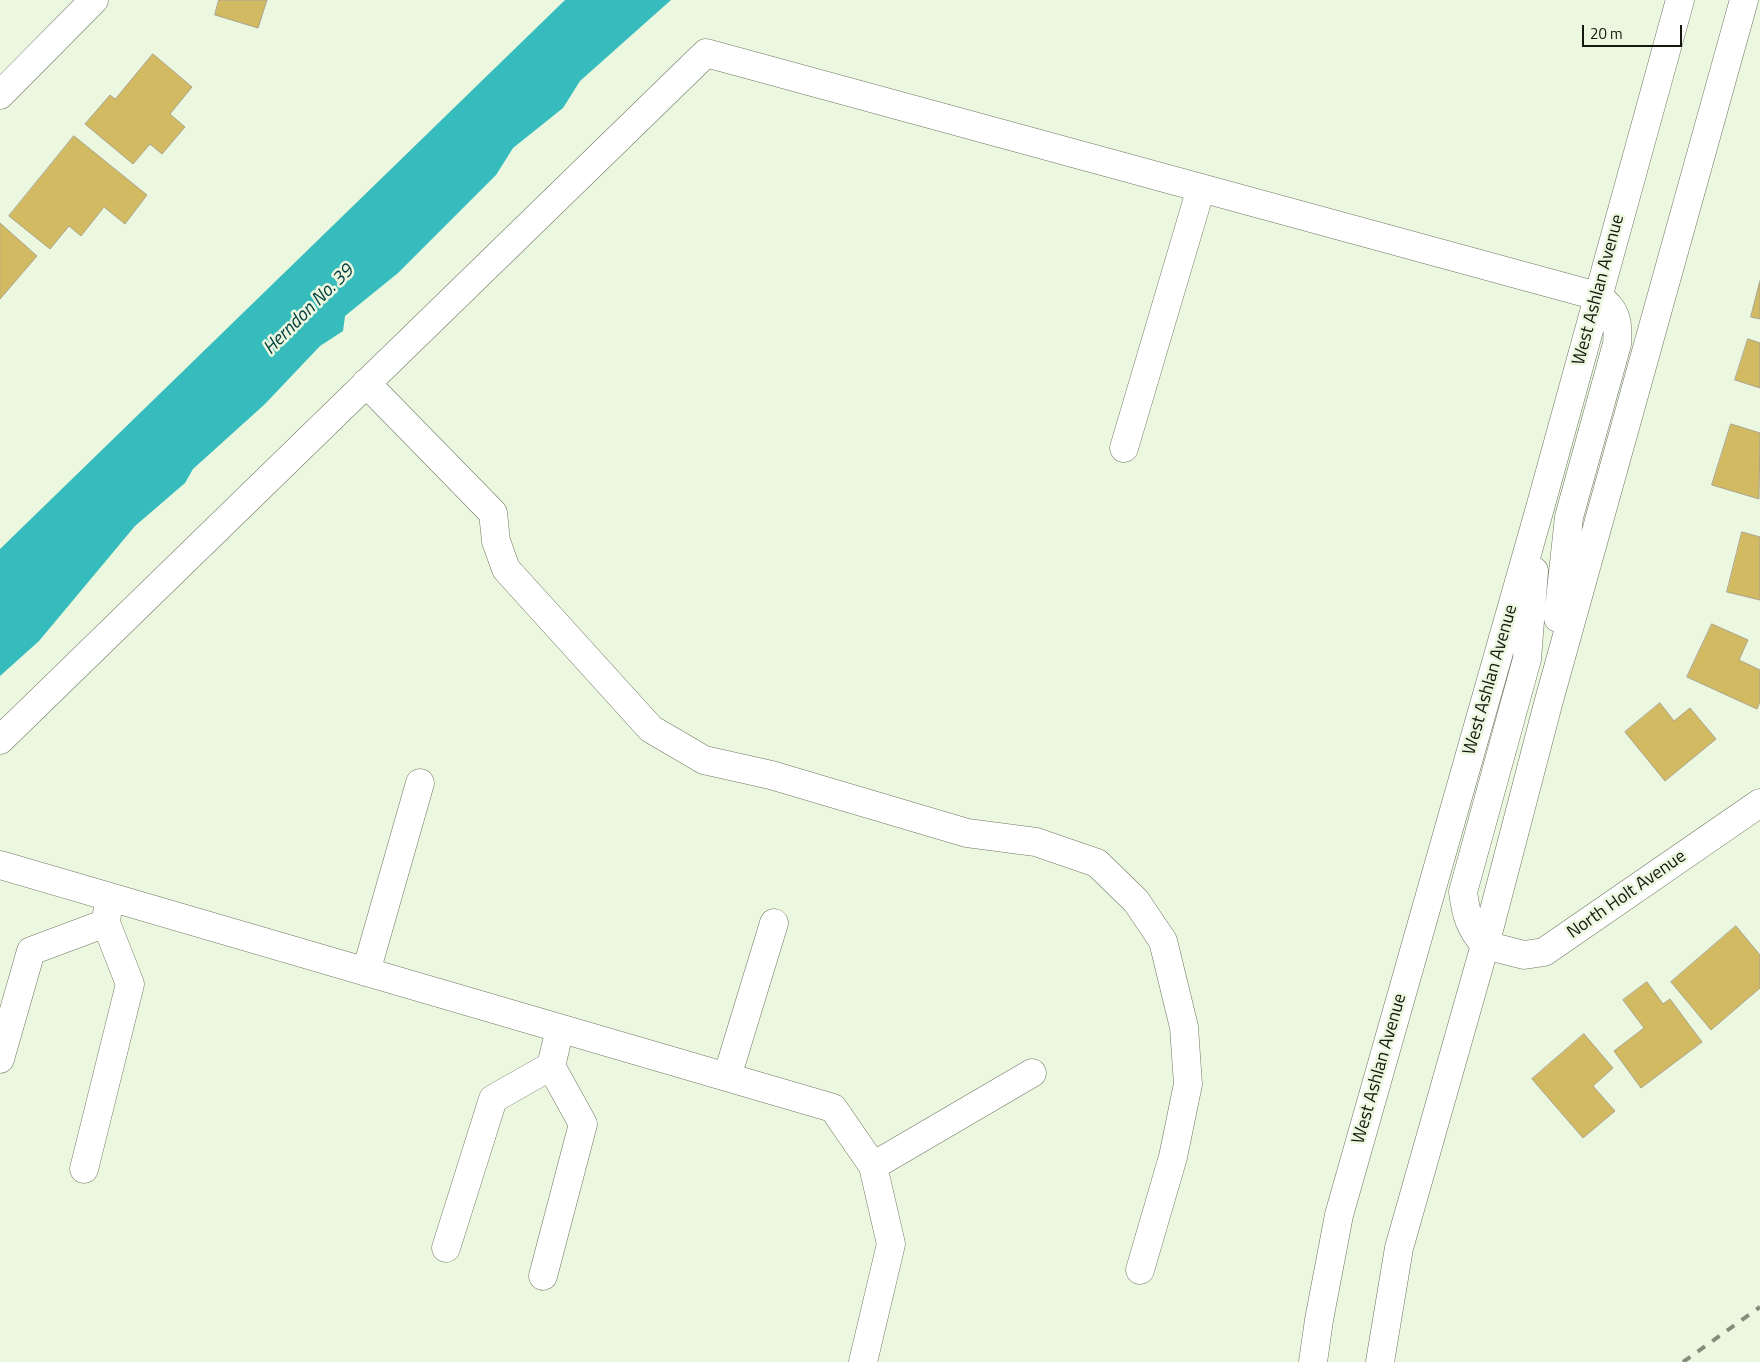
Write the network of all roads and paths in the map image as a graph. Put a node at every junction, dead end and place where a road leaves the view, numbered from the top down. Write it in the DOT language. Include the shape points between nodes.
graph roads {
  1 [pos="94,0"];
  2 [pos="1680,0"];
  3 [pos="1744,0"];
  4 [pos="0,95"];
  5 [pos="1201,188"];
  6 [pos="1597,296"];
  7 [pos="366,384"];
  8 [pos="1124,448"];
  9 [pos="1540,508"];
  10 [pos="1548,704"];
  11 [pos="0,740"];
  12 [pos="420,783"];
  13 [pos="1760,802"];
  14 [pos="0,865"];
  15 [pos="108,910"];
  16 [pos="774,923"];
  17 [pos="1484,945"];
  18 [pos="366,972"];
  19 [pos="560,1029"];
  20 [pos="0,1059"];
  21 [pos="551,1066"];
  22 [pos="1032,1073"];
  23 [pos="728,1077"];
  24 [pos="873,1166"];
  25 [pos="84,1169"];
  26 [pos="446,1248"];
  27 [pos="1140,1270"];
  28 [pos="543,1276"];
  29 [pos="863,1362"];
  30 [pos="1313,1362"];
  31 [pos="1380,1362"];
  1 -- 4 [label="main road"];
  2 -- 6 [label="main road, West Ashlan Avenue"];
  3 -- 10 [label="main road"];
  5 -- 6 [label="main road"];
  5 -- 7 [label="main road" via="706,53"];
  5 -- 8 [label="main road"];
  6 -- 9 [label="main road, West Ashlan Avenue"];
  6 -- 10 [label="main road" via="1609,304 1615,317 1617,344 1570,517"];
  7 -- 11 [label="main road"];
  7 -- 27 [label="main road" via="493,513 496,541 506,569 651,729 704,760 771,775 968,833 1036,842 1088,860 1096,863 1136,902 1163,941 1184,1027 1188,1084 1172,1157"];
  9 -- 17 [label="main road" via="1527,659 1463,892 1474,933"];
  9 -- 30 [label="main road, West Ashlan Avenue" via="1339,1215"];
  10 -- 17 [label="main road"];
  12 -- 18 [label="main road"];
  13 -- 17 [label="main road, North Holt Avenue" via="1544,952 1524,954"];
  14 -- 15 [label="main road"];
  15 -- 18 [label="main road"];
  15 -- 20 [label="main road" via="31,951"];
  15 -- 25 [label="main road" via="130,984"];
  16 -- 23 [label="main road"];
  17 -- 31 [label="main road" via="1399,1248"];
  18 -- 19 [label="main road"];
  19 -- 21 [label="main road"];
  19 -- 23 [label="main road"];
  21 -- 26 [label="main road" via="492,1099"];
  21 -- 28 [label="main road" via="583,1124"];
  22 -- 24 [label="main road"];
  23 -- 24 [label="main road" via="833,1108"];
  24 -- 29 [label="main road" via="891,1244"];
}
